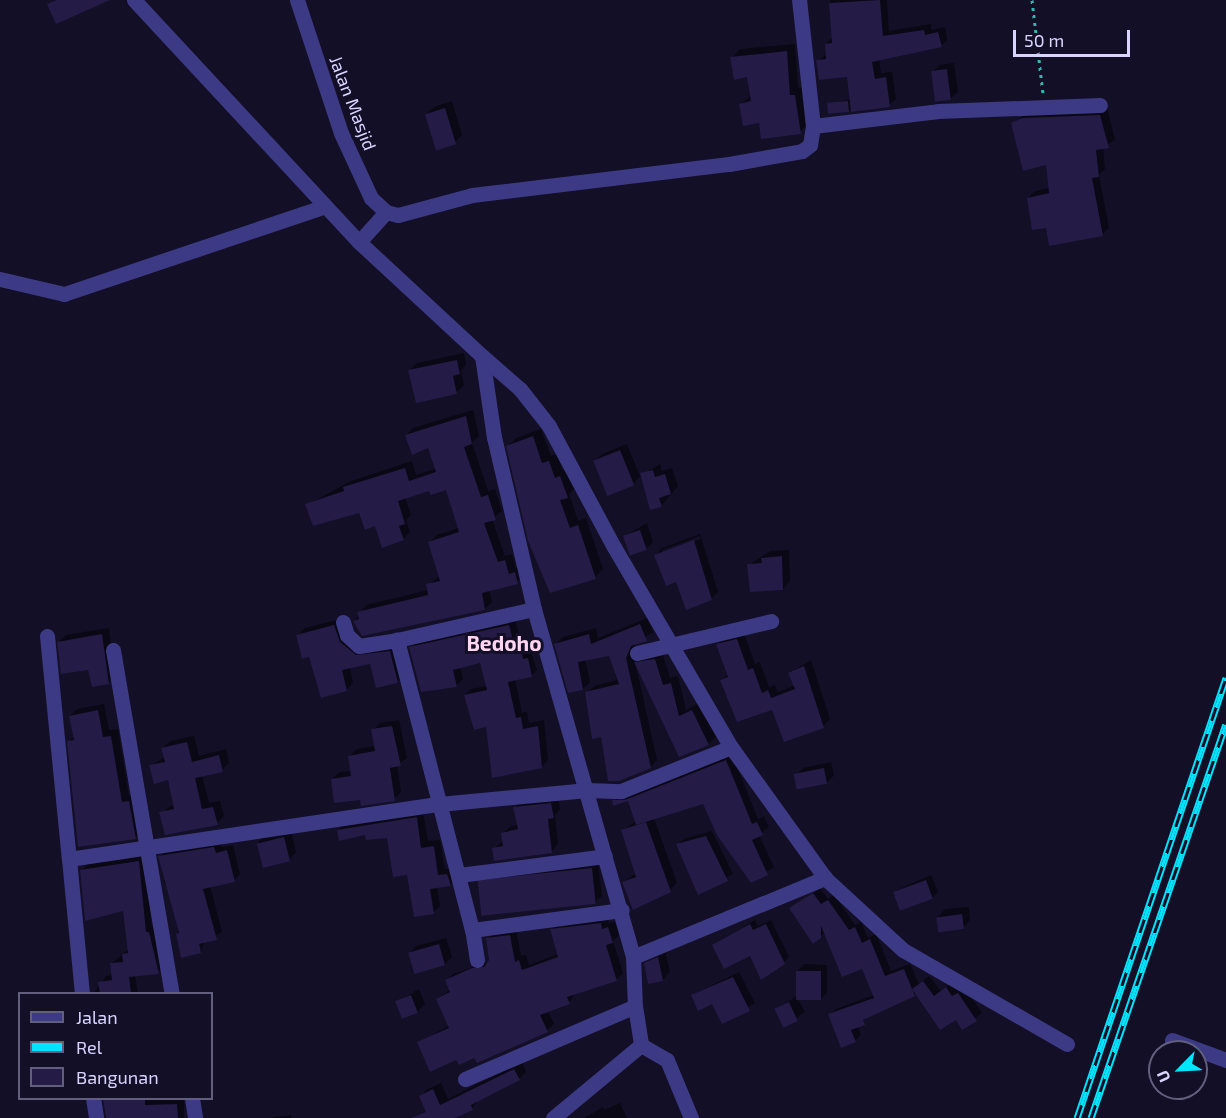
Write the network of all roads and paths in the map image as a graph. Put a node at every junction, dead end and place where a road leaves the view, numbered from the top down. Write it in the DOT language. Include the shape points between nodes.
graph roads {
  1 [pos="134,0"];
  2 [pos="297,0"];
  3 [pos="799,0"];
  4 [pos="1032,0"];
  5 [pos="1100,105"];
  6 [pos="1045,107"];
  7 [pos="813,126"];
  8 [pos="326,206"];
  9 [pos="386,212"];
  10 [pos="365,235"];
  11 [pos="0,279"];
  12 [pos="482,356"];
  13 [pos="534,609"];
  14 [pos="343,621"];
  15 [pos="771,621"];
  16 [pos="48,636"];
  17 [pos="397,640"];
  18 [pos="670,644"];
  19 [pos="113,650"];
  20 [pos="637,653"];
  21 [pos="731,747"];
  22 [pos="587,790"];
  23 [pos="439,804"];
  24 [pos="148,849"];
  25 [pos="605,856"];
  26 [pos="69,859"];
  27 [pos="459,875"];
  28 [pos="825,878"];
  29 [pos="622,910"];
  30 [pos="472,930"];
  31 [pos="633,957"];
  32 [pos="477,960"];
  33 [pos="82,992"];
  34 [pos="172,992"];
  35 [pos="635,1006"];
  36 [pos="1067,1044"];
  37 [pos="641,1045"];
  38 [pos="1208,1053"];
  39 [pos="1226,1060"];
  40 [pos="465,1079"];
  41 [pos="93,1100"];
  42 [pos="192,1100"];
  43 [pos="96,1118"];
  44 [pos="195,1118"];
  45 [pos="553,1118"];
  46 [pos="691,1118"];
  1 -- 8 [label="street"];
  2 -- 9 [label="street, Jalan Masjid" via="341,133 371,198"];
  3 -- 7 [label="street"];
  4 -- 6 [label="path"];
  5 -- 6 [label="street"];
  6 -- 7 [label="street" via="938,111"];
  7 -- 9 [label="street" via="810,146 789,156 472,195 398,215"];
  8 -- 10 [label="street"];
  8 -- 11 [label="street" via="64,294"];
  9 -- 10 [label="street"];
  10 -- 12 [label="street"];
  12 -- 13 [label="street" via="494,437"];
  12 -- 18 [label="street" via="520,389 549,426"];
  13 -- 17 [label="street"];
  13 -- 22 [label="street"];
  14 -- 17 [label="street" via="347,635 359,646"];
  15 -- 18 [label="street"];
  16 -- 26 [label="street"];
  17 -- 23 [label="street"];
  18 -- 20 [label="street"];
  18 -- 21 [label="street"];
  19 -- 24 [label="street"];
  21 -- 22 [label="street" via="621,791"];
  21 -- 28 [label="street"];
  22 -- 23 [label="street"];
  22 -- 25 [label="street"];
  23 -- 24 [label="street"];
  23 -- 27 [label="street"];
  24 -- 26 [label="street"];
  24 -- 34 [label="street"];
  25 -- 27 [label="street"];
  25 -- 29 [label="street"];
  26 -- 33 [label="street"];
  27 -- 30 [label="street"];
  28 -- 31 [label="street"];
  28 -- 36 [label="street" via="903,950"];
  29 -- 30 [label="street"];
  29 -- 31 [label="street"];
  30 -- 32 [label="street"];
  31 -- 35 [label="street"];
  35 -- 37 [label="street"];
  35 -- 40 [label="street"];
  37 -- 45 [label="street"];
  37 -- 46 [label="street" via="666,1060"];
  38 -- 39 [label="street"];
  41 -- 43 [label="street"];
  42 -- 44 [label="street"];
}
